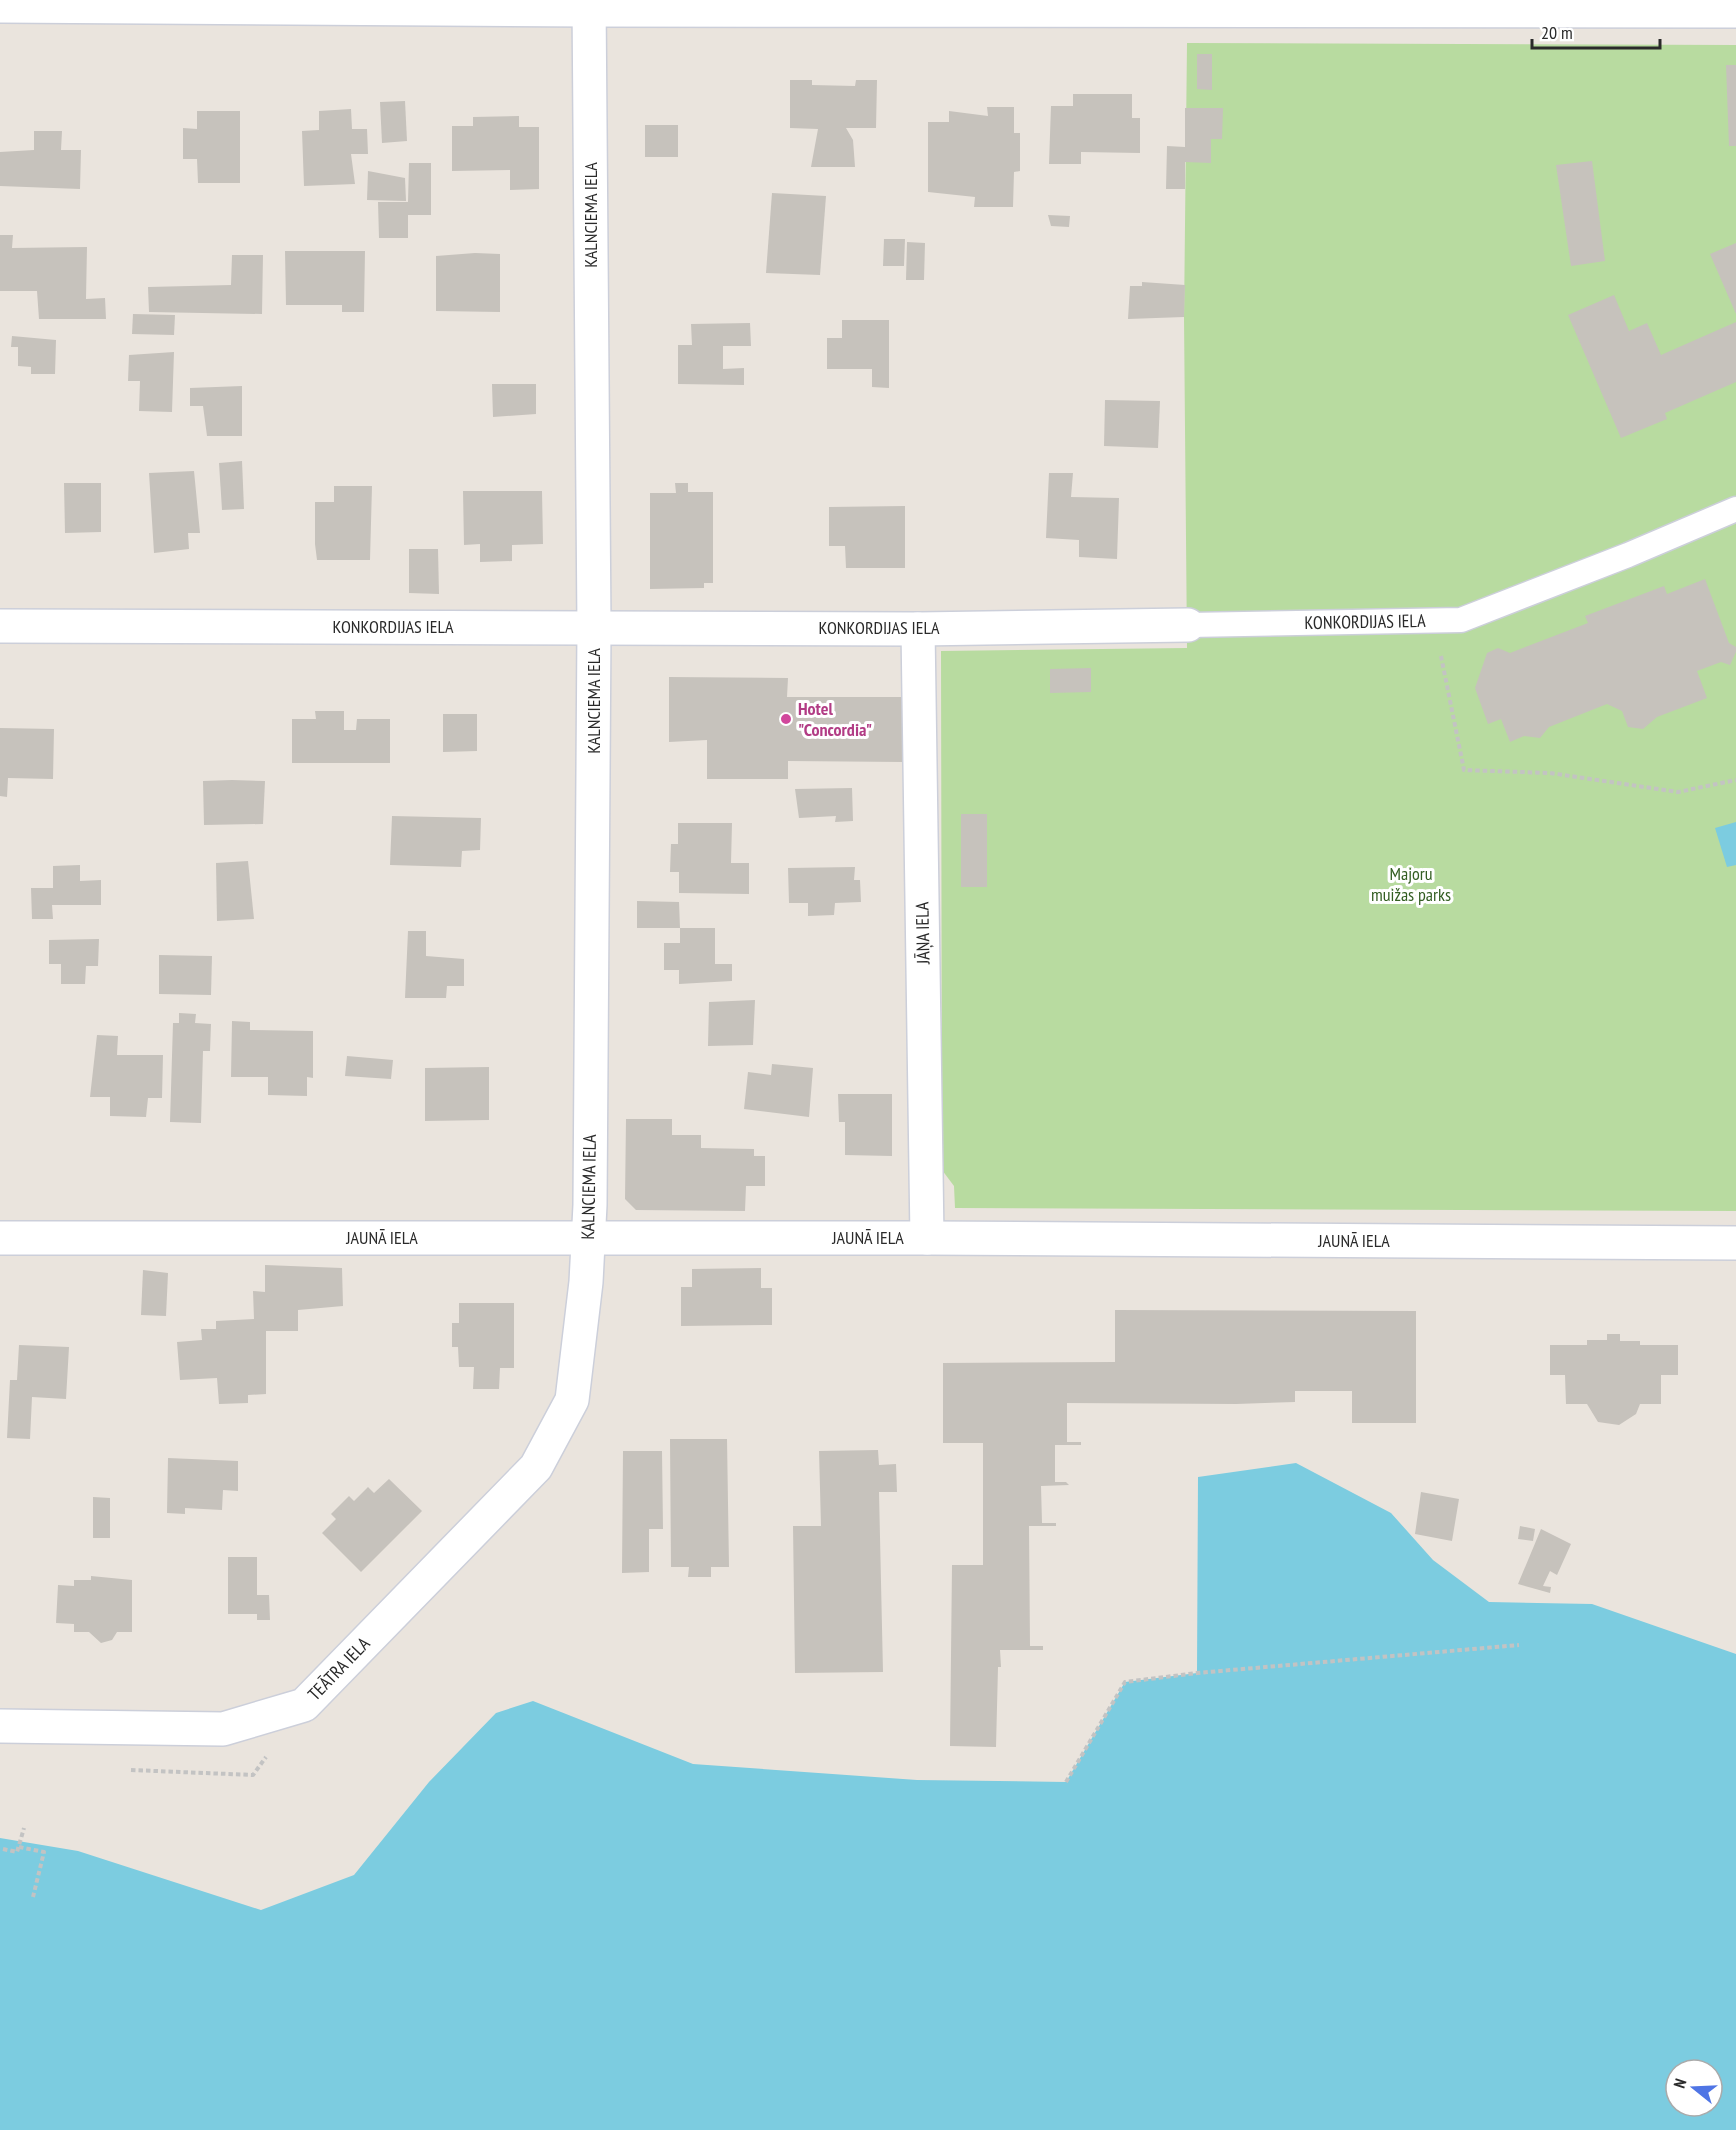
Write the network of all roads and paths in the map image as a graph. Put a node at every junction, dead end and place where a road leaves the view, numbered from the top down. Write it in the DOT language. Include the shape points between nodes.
graph roads {
  1 [pos="589,5"];
  2 [pos="0,6"];
  3 [pos="1736,11"];
  4 [pos="1736,509"];
  5 [pos="1461,620"];
  6 [pos="1188,625"];
  7 [pos="0,626"];
  8 [pos="594,628"];
  9 [pos="918,629"];
  10 [pos="1736,780"];
  11 [pos="0,1238"];
  12 [pos="589,1238"];
  13 [pos="927,1238"];
  14 [pos="1736,1243"];
  15 [pos="572,1400"];
  16 [pos="1519,1645"];
  17 [pos="0,1726"];
  18 [pos="1066,1782"];
  19 [pos="24,1828"];
  20 [pos="19,1847"];
  21 [pos="3,1849"];
  22 [pos="33,1897"];
  1 -- 2 [label="street"];
  1 -- 3 [label="street"];
  1 -- 8 [label="street, KALNCIEMA IELA"];
  4 -- 5 [label="lane, KONKORDIJAS IELA"];
  5 -- 6 [label="lane, KONKORDIJAS IELA"];
  5 -- 10 [label="path" via="1440,648 1464,770 1550,773 1678,792"];
  6 -- 9 [label="street, KONKORDIJAS IELA"];
  7 -- 8 [label="street, KONKORDIJAS IELA"];
  8 -- 9 [label="street, KONKORDIJAS IELA"];
  8 -- 12 [label="street, KALNCIEMA IELA"];
  9 -- 13 [label="street, JĀŅA IELA"];
  11 -- 12 [label="street, JAUNĀ IELA"];
  12 -- 13 [label="street, JAUNĀ IELA"];
  12 -- 15 [label="street, KALNCIEMA IELA"];
  13 -- 14 [label="street, JAUNĀ IELA"];
  15 -- 17 [label="street, TEĀTRA IELA" via="536,1467 304,1705 223,1729"];
  16 -- 18 [label="path" via="1125,1682"];
  19 -- 20 [label="path"];
  20 -- 21 [label="path" via="17,1852"];
  20 -- 22 [label="path" via="44,1852"];
}
